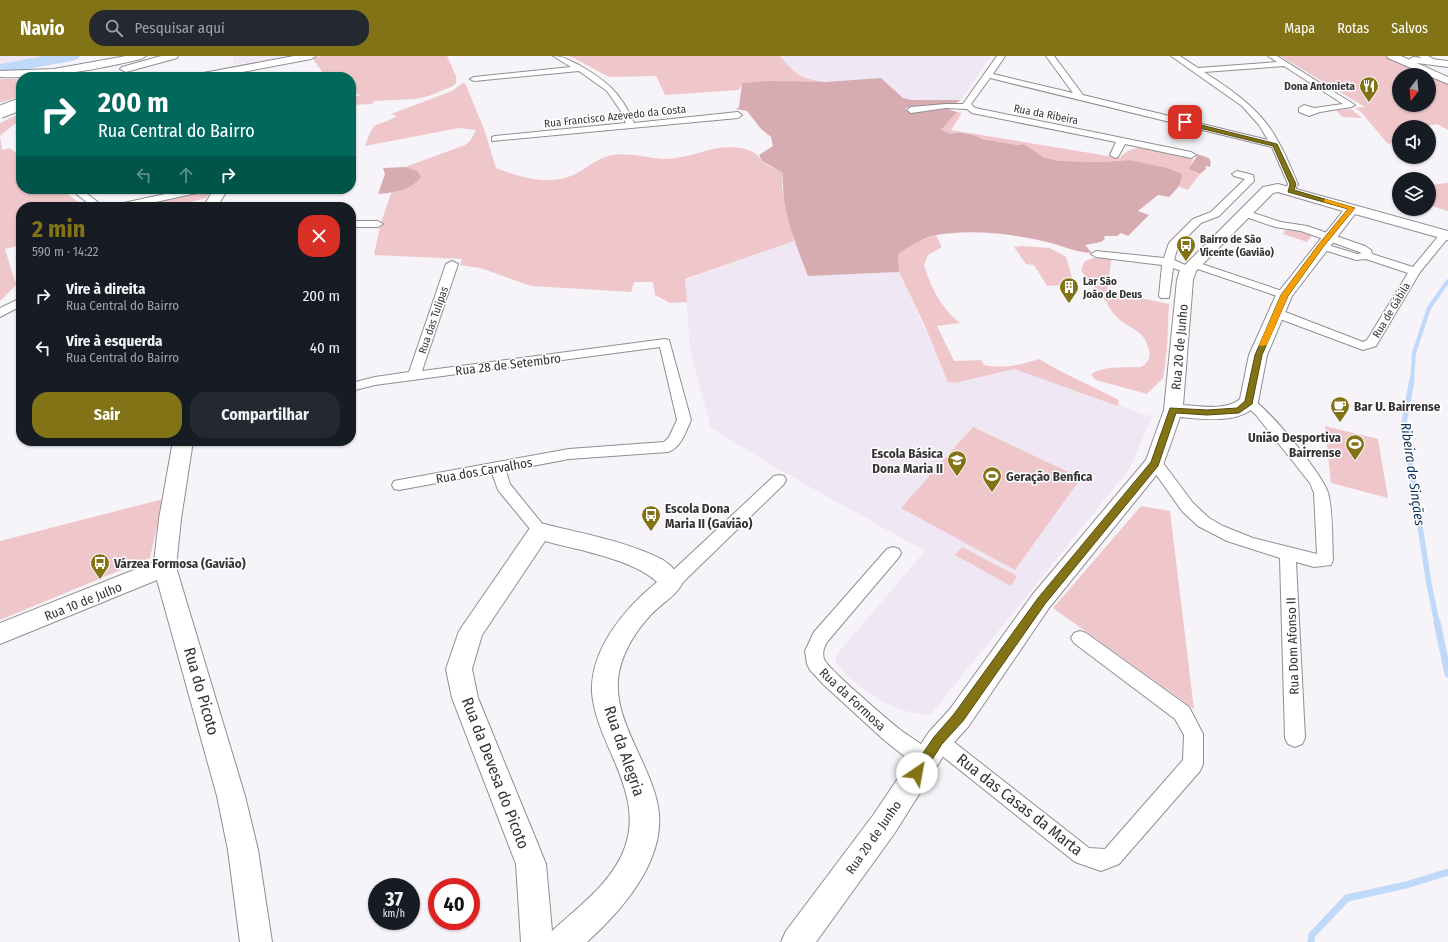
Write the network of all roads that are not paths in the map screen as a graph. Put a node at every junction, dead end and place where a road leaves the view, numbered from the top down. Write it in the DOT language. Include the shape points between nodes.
graph roads {
  1 [pos="141,56"];
  2 [pos="158,56"];
  3 [pos="173,56"];
  4 [pos="311,56"];
  5 [pos="556,56"];
  6 [pos="1001,56"];
  7 [pos="1050,56"];
  8 [pos="1175,56"];
  9 [pos="1272,56"];
  10 [pos="1392,56"];
  11 [pos="1413,57"];
  12 [pos="1286,64"];
  13 [pos="580,69"];
  14 [pos="1196,70"];
  15 [pos="99,71"];
  16 [pos="80,72"];
  17 [pos="228,72"];
  18 [pos="1448,73"];
  19 [pos="0,74"];
  20 [pos="16,74"];
  21 [pos="989,75"];
  22 [pos="474,79"];
  23 [pos="1080,96"];
  24 [pos="16,101"];
  25 [pos="16,106"];
  26 [pos="16,107"];
  27 [pos="968,107"];
  28 [pos="0,108"];
  29 [pos="16,109"];
  30 [pos="911,110"];
  31 [pos="1315,110"];
  32 [pos="0,112"];
  33 [pos="738,115"];
  34 [pos="0,119"];
  35 [pos="631,125"];
  36 [pos="495,139"];
  37 [pos="1122,140"];
  38 [pos="1276,145"];
  39 [pos="1115,155"];
  40 [pos="1192,156"];
  41 [pos="1237,174"];
  42 [pos="1290,191"];
  43 [pos="82,194"];
  44 [pos="178,194"];
  45 [pos="93,202"];
  46 [pos="142,202"];
  47 [pos="1352,208"];
  48 [pos="1244,213"];
  49 [pos="356,224"];
  50 [pos="378,224"];
  51 [pos="1446,235"];
  52 [pos="1324,241"];
  53 [pos="1096,254"];
  54 [pos="1168,262"];
  55 [pos="452,264"];
  56 [pos="1191,267"];
  57 [pos="1415,271"];
  58 [pos="1284,295"];
  59 [pos="1165,296"];
  60 [pos="16,304"];
  61 [pos="0,313"];
  62 [pos="1276,313"];
  63 [pos="665,344"];
  64 [pos="414,376"];
  65 [pos="356,386"];
  66 [pos="1249,402"];
  67 [pos="1173,410"];
  68 [pos="182,446"];
  69 [pos="1155,463"];
  70 [pos="498,467"];
  71 [pos="779,480"];
  72 [pos="399,485"];
  73 [pos="540,531"];
  74 [pos="1288,553"];
  75 [pos="893,554"];
  76 [pos="165,567"];
  77 [pos="672,582"];
  78 [pos="0,634"];
  79 [pos="1080,638"];
  80 [pos="1296,738"];
  81 [pos="932,750"];
  82 [pos="256,942"];
  83 [pos="537,942"];
  84 [pos="563,942"];
  85 [pos="797,942"];
  1 -- 15 [label="main road"];
  2 -- 15 [label="main road"];
  3 -- 15 [label="main road"];
  4 -- 17 [label="street"];
  5 -- 13 [label="street"];
  6 -- 21 [label="street"];
  7 -- 23 [label="street"];
  8 -- 14 [label="street"];
  9 -- 12 [label="street"];
  10 -- 18 [label="main road"];
  11 -- 18 [label="main road"];
  11 -- 18 [label="street" via="1437,63"];
  12 -- 14 [label="street"];
  12 -- 31 [label="street" via="1351,105"];
  13 -- 22 [label="street"];
  13 -- 35 [label="street" via="595,77 615,94"];
  14 -- 38 [label="street" via="1248,108 1263,124"];
  15 -- 16 [label="main road"];
  19 -- 20 [label="main road"];
  21 -- 23 [label="street, Rua da Ribeira"];
  21 -- 27 [label="street" via="967,104"];
  23 -- 38 [label="street, Rua da Ribeira"];
  24 -- 28 [label="main road"];
  25 -- 28 [label="street"];
  26 -- 32 [label="main road, bridge"];
  27 -- 30 [label="street, Rua da Ribeira" via="946,106"];
  27 -- 37 [label="street, Rua da Ribeira" via="987,114"];
  29 -- 34 [label="main road"];
  33 -- 35 [label="street, Rua Francisco Azevedo da Costa"];
  35 -- 36 [label="street, Rua Francisco Azevedo da Costa"];
  37 -- 39 [label="street"];
  37 -- 40 [label="street, Rua da Ribeira"];
  38 -- 42 [label="street" via="1293,184"];
  41 -- 54 [label="street" via="1250,177 1249,181 1215,214 1196,222 1173,245"];
  42 -- 47 [label="street"];
  42 -- 48 [label="street" via="1278,188 1268,190"];
  43 -- 45 [label="street"];
  44 -- 46 [label="street"];
  47 -- 51 [label="street"];
  47 -- 52 [label="street"];
  48 -- 52 [label="street" via="1279,225 1303,228"];
  48 -- 56 [label="street"];
  49 -- 50 [label="street"];
  51 -- 57 [label="street, Rua de Gábila"];
  52 -- 57 [label="street" via="1356,257 1368,256"];
  52 -- 58 [label="street"];
  53 -- 54 [label="street"];
  54 -- 56 [label="street"];
  54 -- 59 [label="street"];
  55 -- 64 [label="street, Rua das Tulipas"];
  56 -- 58 [label="street"];
  56 -- 67 [label="street, Rua 20 de Junho" via="1185,280"];
  57 -- 62 [label="street, Rua de Gábila" via="1372,343 1368,345 1357,344"];
  58 -- 62 [label="street"];
  60 -- 61 [label="street"];
  62 -- 66 [label="street" via="1258,355"];
  63 -- 64 [label="street, Rua 28 de Setembro"];
  63 -- 70 [label="street, Rua dos Carvalhos" via="684,420 676,439 668,447 569,454"];
  64 -- 65 [label="street, Rua 28 de Setembro"];
  66 -- 67 [label="street" via="1239,410 1207,413"];
  66 -- 74 [label="street" via="1261,412 1310,472 1321,493 1325,560 1319,562"];
  67 -- 69 [label="street, Rua 20 de Junho"];
  68 -- 76 [label="street, Rua do Picoto"];
  69 -- 74 [label="street" via="1192,512 1203,522 1232,537"];
  69 -- 81 [label="street, Rua 20 de Junho" via="1042,601"];
  70 -- 72 [label="street, Rua dos Carvalhos"];
  70 -- 73 [label="street" via="503,486"];
  71 -- 77 [label="street, Rua da Alegria"];
  73 -- 77 [label="street" via="628,556 656,567"];
  73 -- 83 [label="street, Rua da Devesa do Picoto" via="471,631 459,669 465,698 531,864"];
  74 -- 80 [label="street, Rua Dom Afonso II"];
  75 -- 81 [label="street, Rua da Formosa" via="820,637 814,651 816,664 891,734"];
  76 -- 78 [label="street, Rua 10 de Julho"];
  76 -- 82 [label="street, Rua do Picoto" via="231,796 243,850"];
  77 -- 84 [label="street, Rua da Alegria" via="639,612 622,637 608,665 605,692 609,710 640,792 644,810 644,828 636,856 626,877 599,910"];
  79 -- 81 [label="street, Rua das Casas da Marta" via="1182,713 1194,734 1193,764 1112,857 1099,860 1082,855"];
  81 -- 85 [label="street, Rua 20 de Junho" via="884,824"];
}
